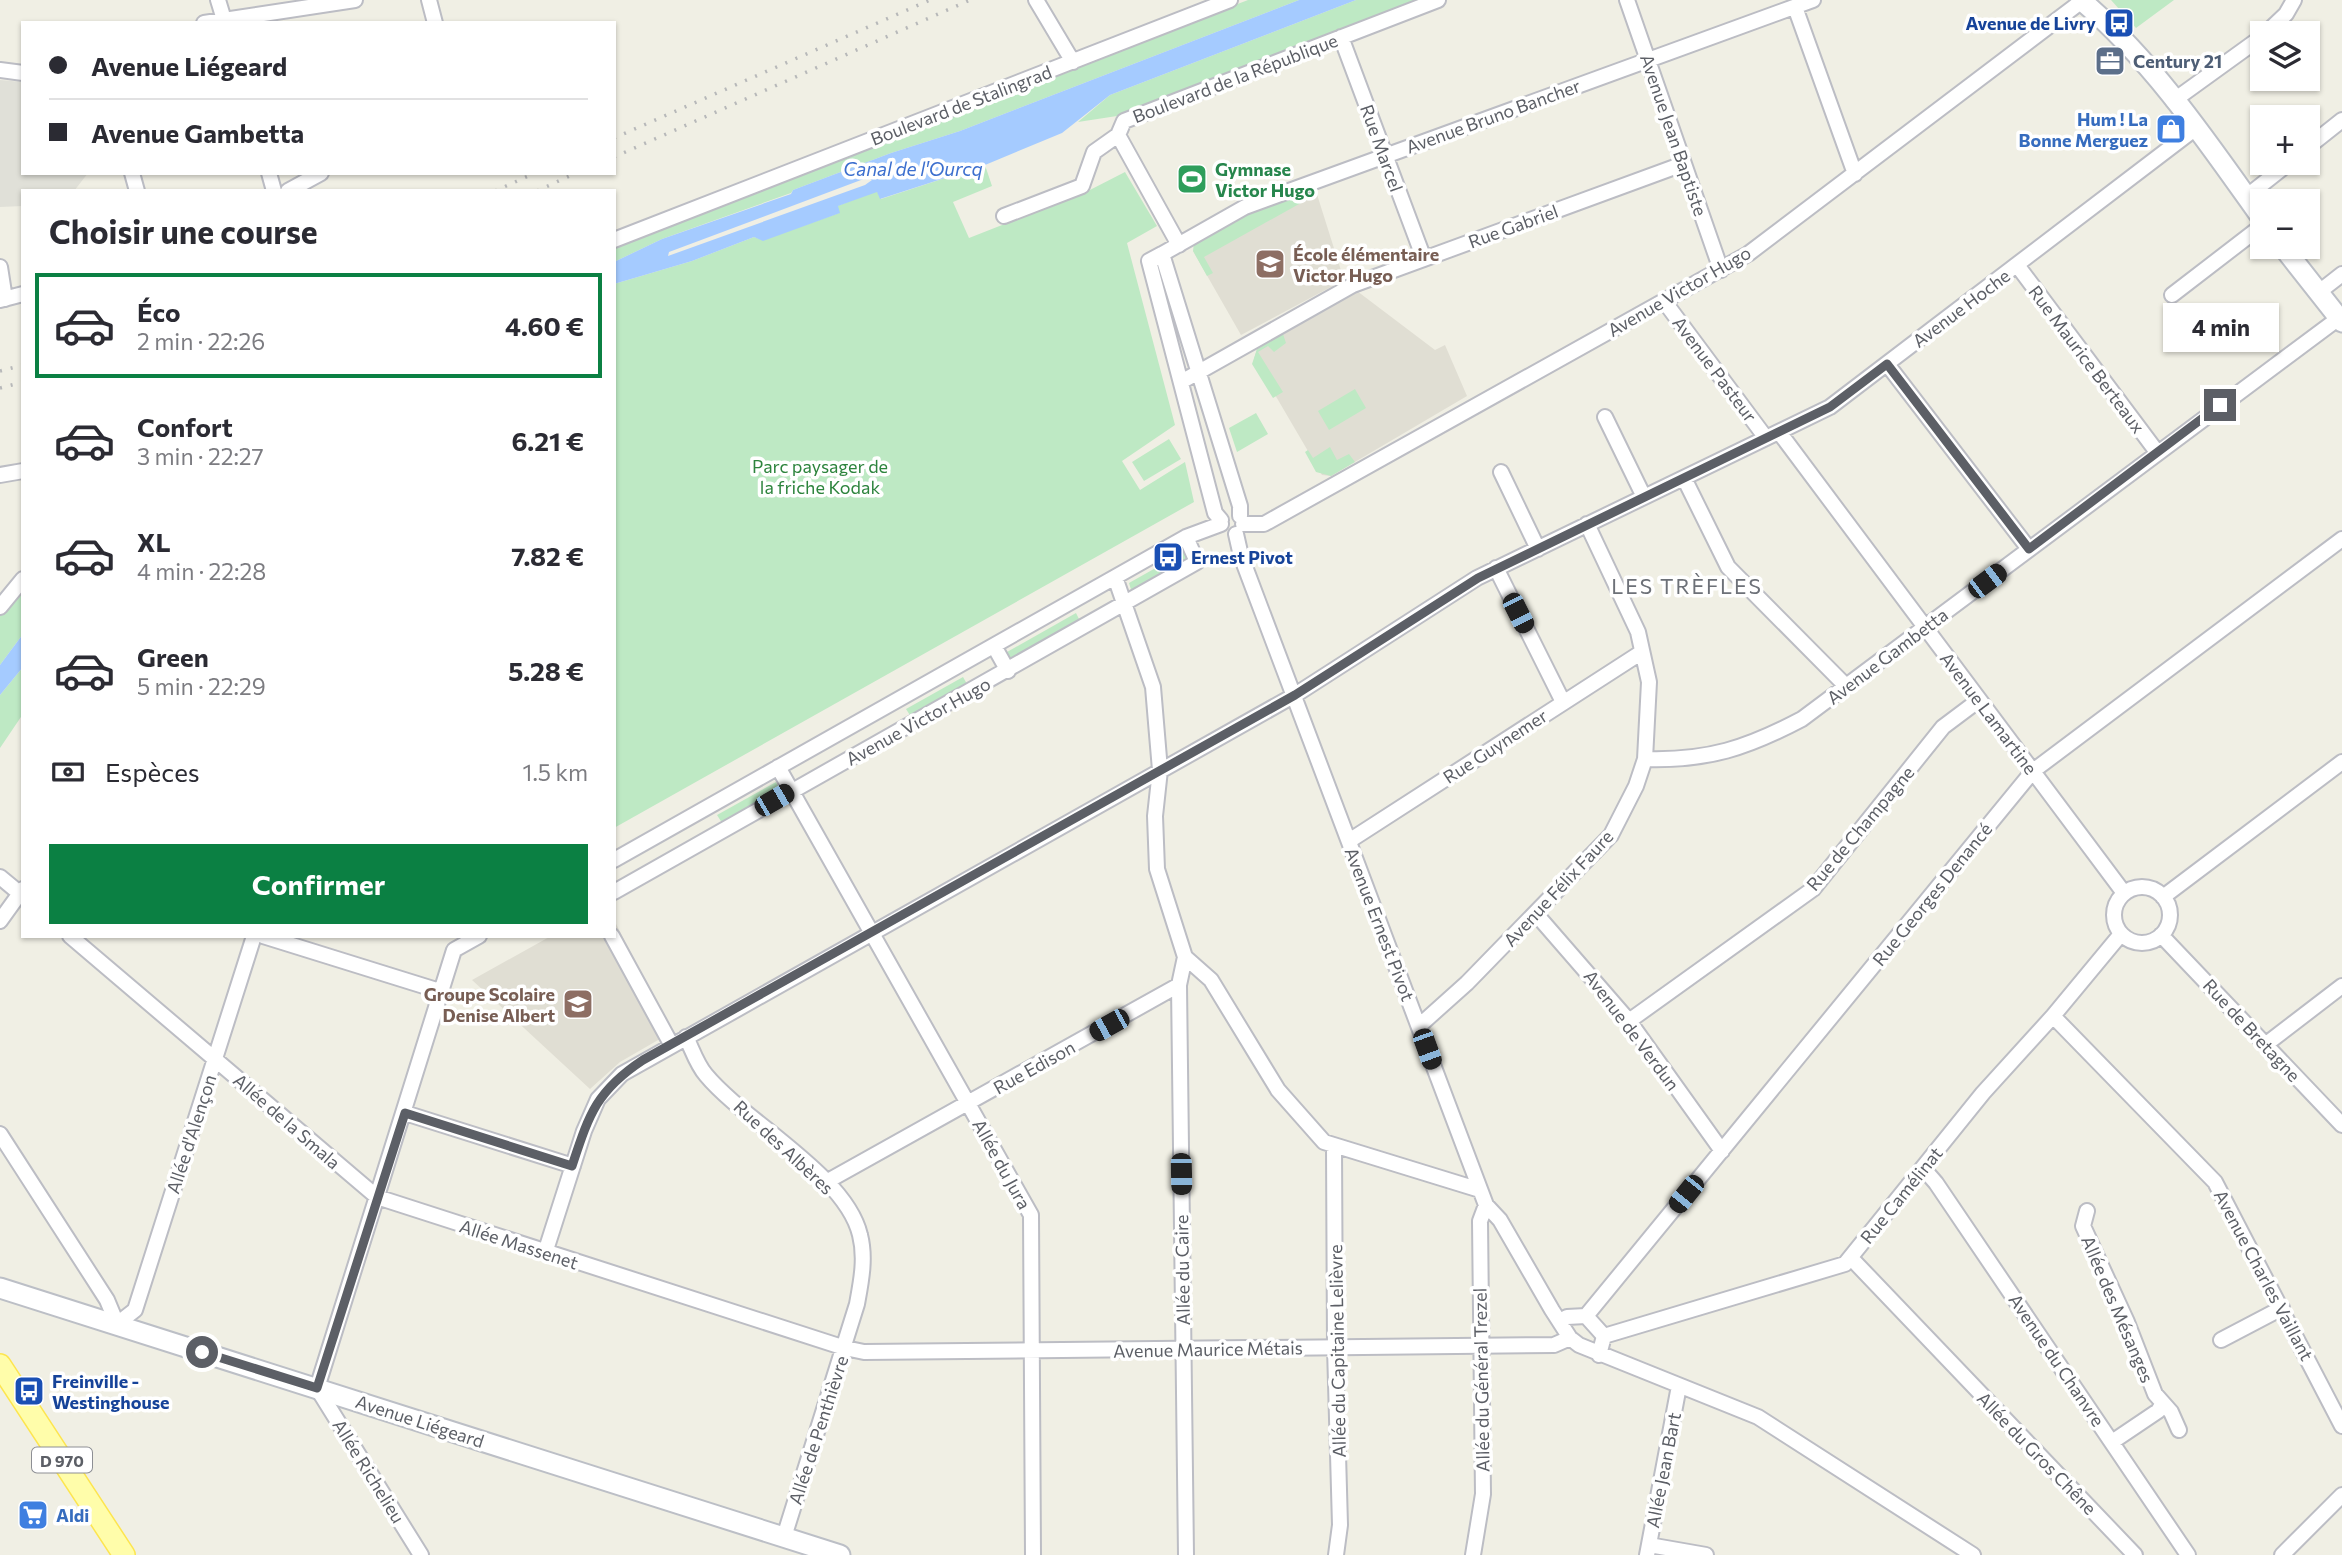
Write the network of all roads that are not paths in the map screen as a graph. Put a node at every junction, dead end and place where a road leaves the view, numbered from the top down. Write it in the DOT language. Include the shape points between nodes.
graph roads {
  1 [pos="218,0"];
  2 [pos="355,0"];
  3 [pos="429,0"];
  4 [pos="1036,0"];
  5 [pos="1230,0"];
  6 [pos="1438,0"];
  7 [pos="1626,0"];
  8 [pos="1813,0"];
  9 [pos="2294,0"];
  10 [pos="2081,1"];
  11 [pos="1795,7"];
  12 [pos="224,21"];
  13 [pos="434,21"];
  14 [pos="2279,21"];
  15 [pos="1341,37"];
  16 [pos="2250,46"];
  17 [pos="1648,60"];
  18 [pos="1073,62"];
  19 [pos="0,70"];
  20 [pos="21,73"];
  21 [pos="2173,101"];
  22 [pos="2342,120"];
  23 [pos="2196,128"];
  24 [pos="1118,135"];
  25 [pos="2320,137"];
  26 [pos="1385,156"];
  27 [pos="1683,164"];
  28 [pos="1855,174"];
  29 [pos="317,175"];
  30 [pos="2274,175"];
  31 [pos="292,189"];
  32 [pos="2246,197"];
  33 [pos="2250,203"];
  34 [pos="1004,216"];
  35 [pos="2250,233"];
  36 [pos="616,239"];
  37 [pos="1179,245"];
  38 [pos="1162,254"];
  39 [pos="1424,258"];
  40 [pos="2293,259"];
  41 [pos="2017,265"];
  42 [pos="0,268"];
  43 [pos="1721,270"];
  44 [pos="2342,274"];
  45 [pos="2319,292"];
  46 [pos="21,295"];
  47 [pos="2172,295"];
  48 [pos="3,300"];
  49 [pos="1664,301"];
  50 [pos="2340,320"];
  51 [pos="1887,364"];
  52 [pos="1199,372"];
  53 [pos="1181,382"];
  54 [pos="1605,417"];
  55 [pos="1772,435"];
  56 [pos="2157,452"];
  57 [pos="21,471"];
  58 [pos="1502,472"];
  59 [pos="0,475"];
  60 [pos="1684,478"];
  61 [pos="1644,497"];
  62 [pos="1221,522"];
  63 [pos="1587,524"];
  64 [pos="1239,525"];
  65 [pos="1186,537"];
  66 [pos="2342,539"];
  67 [pos="1538,549"];
  68 [pos="2029,549"];
  69 [pos="1496,568"];
  70 [pos="1115,577"];
  71 [pos="21,581"];
  72 [pos="1124,606"];
  73 [pos="0,607"];
  74 [pos="1925,628"];
  75 [pos="994,646"];
  76 [pos="1642,652"];
  77 [pos="1008,671"];
  78 [pos="1846,686"];
  79 [pos="1295,695"];
  80 [pos="1979,700"];
  81 [pos="1563,702"];
  82 [pos="1646,760"];
  83 [pos="2342,762"];
  84 [pos="778,767"];
  85 [pos="1160,770"];
  86 [pos="2033,771"];
  87 [pos="792,790"];
  88 [pos="1349,841"];
  89 [pos="616,859"];
  90 [pos="0,877"];
  91 [pos="616,891"];
  92 [pos="21,892"];
  93 [pos="2124,893"];
  94 [pos="21,894"];
  95 [pos="2163,897"];
  96 [pos="1536,914"];
  97 [pos="0,921"];
  98 [pos="873,930"];
  99 [pos="2122,934"];
  100 [pos="2161,935"];
  101 [pos="72,938"];
  102 [pos="253,938"];
  103 [pos="269,938"];
  104 [pos="475,938"];
  105 [pos="613,938"];
  106 [pos="1185,957"];
  107 [pos="1179,985"];
  108 [pos="2342,986"];
  109 [pos="443,992"];
  110 [pos="2053,1016"];
  111 [pos="1629,1021"];
  112 [pos="1419,1026"];
  113 [pos="686,1037"];
  114 [pos="671,1044"];
  115 [pos="2265,1045"];
  116 [pos="215,1059"];
  117 [pos="969,1103"];
  118 [pos="405,1113"];
  119 [pos="2342,1125"];
  120 [pos="0,1134"];
  121 [pos="1334,1147"];
  122 [pos="1721,1151"];
  123 [pos="572,1166"];
  124 [pos="1923,1168"];
  125 [pos="826,1182"];
  126 [pos="1480,1190"];
  127 [pos="377,1197"];
  128 [pos="1486,1205"];
  129 [pos="2087,1211"];
  130 [pos="545,1253"];
  131 [pos="1851,1258"];
  132 [pos="0,1289"];
  133 [pos="661,1289"];
  134 [pos="2282,1308"];
  135 [pos="1586,1315"];
  136 [pos="1560,1322"];
  137 [pos="117,1324"];
  138 [pos="1604,1336"];
  139 [pos="1570,1338"];
  140 [pos="2221,1340"];
  141 [pos="1479,1346"];
  142 [pos="845,1348"];
  143 [pos="1335,1348"];
  144 [pos="1183,1350"];
  145 [pos="1032,1351"];
  146 [pos="1599,1355"];
  147 [pos="0,1365"];
  148 [pos="0,1386"];
  149 [pos="1679,1386"];
  150 [pos="317,1388"];
  151 [pos="2162,1405"];
  152 [pos="2342,1426"];
  153 [pos="2179,1430"];
  154 [pos="2112,1442"];
  155 [pos="2342,1495"];
  156 [pos="783,1537"];
  157 [pos="1648,1550"];
  158 [pos="1033,1551"];
  159 [pos="110,1555"];
  160 [pos="124,1555"];
  161 [pos="422,1555"];
  162 [pos="840,1555"];
  163 [pos="1186,1555"];
  164 [pos="1336,1555"];
  165 [pos="1474,1555"];
  166 [pos="1706,1555"];
  167 [pos="1973,1555"];
  168 [pos="2135,1555"];
  169 [pos="2188,1555"];
  170 [pos="2282,1555"];
  1 -- 12 [label="street"];
  2 -- 12 [label="street"];
  3 -- 13 [label="street"];
  4 -- 18 [label="street"];
  5 -- 18 [label="street, Boulevard de Stalingrad"];
  6 -- 15 [label="street, Boulevard de la République"];
  7 -- 17 [label="street, Avenue Jean Baptiste"];
  8 -- 11 [label="street, Avenue Bruno Bancher"];
  9 -- 14 [label="street"];
  10 -- 21 [label="street"];
  10 -- 28 [label="street, Avenue Victor Hugo"];
  11 -- 17 [label="street, Avenue Bruno Bancher"];
  11 -- 28 [label="street"];
  15 -- 24 [label="street, Boulevard de la République" via="1129,118"];
  15 -- 26 [label="street, Rue Marcel"];
  16 -- 21 [label="street"];
  17 -- 26 [label="street, Avenue Bruno Bancher"];
  17 -- 27 [label="street, Avenue Jean Baptiste"];
  18 -- 36 [label="street, Boulevard de Stalingrad"];
  19 -- 20 [label="street"];
  21 -- 23 [label="street"];
  22 -- 25 [label="street"];
  23 -- 32 [label="street"];
  23 -- 41 [label="street, Avenue Hoche"];
  24 -- 34 [label="street" via="1094,152 1082,186"];
  24 -- 37 [label="street, Boulevard de la République"];
  26 -- 37 [label="street, Avenue Bruno Bancher" via="1245,207"];
  26 -- 39 [label="street, Rue Marcel"];
  27 -- 39 [label="street, Rue Gabriel"];
  27 -- 43 [label="street, Avenue Jean Baptiste"];
  28 -- 43 [label="street, Avenue Victor Hugo"];
  29 -- 31 [label="street"];
  30 -- 32 [label="street"];
  32 -- 33 [label="street"];
  35 -- 47 [label="street"];
  37 -- 38 [label="street"];
  38 -- 52 [label="street"];
  38 -- 53 [label="street" via="1149,261"];
  39 -- 52 [label="street, Rue Gabriel" via="1353,285"];
  40 -- 45 [label="street"];
  41 -- 51 [label="street, Avenue Hoche"];
  41 -- 56 [label="street, Rue Maurice Berteaux"];
  42 -- 48 [label="street"];
  43 -- 49 [label="street, Avenue Victor Hugo"];
  44 -- 45 [label="street"];
  45 -- 50 [label="street"];
  46 -- 48 [label="street"];
  49 -- 55 [label="street, Avenue Pasteur"];
  49 -- 64 [label="street, Avenue Victor Hugo" via="1264,524"];
  50 -- 56 [label="street, Avenue Gambetta"];
  51 -- 55 [label="street, Avenue Hoche" via="1830,407"];
  51 -- 68 [label="street"];
  52 -- 53 [label="street, Rue Gabriel"];
  52 -- 64 [label="street" via="1240,506"];
  53 -- 62 [label="street"];
  54 -- 61 [label="street"];
  55 -- 60 [label="street, Avenue Hoche"];
  55 -- 74 [label="street, Avenue Lamartine"];
  56 -- 68 [label="street, Avenue Gambetta"];
  57 -- 59 [label="street"];
  58 -- 67 [label="street"];
  60 -- 61 [label="street, Avenue Hoche"];
  60 -- 78 [label="street" via="1728,567"];
  61 -- 63 [label="street, Avenue Hoche"];
  62 -- 64 [label="street, Avenue Victor Hugo" via="1230,513"];
  62 -- 65 [label="street, Avenue Victor Hugo"];
  63 -- 67 [label="street, Avenue Hoche"];
  63 -- 76 [label="street, Avenue Félix Faure" via="1638,632"];
  64 -- 79 [label="street, Avenue Ernest Pivot" via="1241,556"];
  65 -- 70 [label="street, Avenue Victor Hugo"];
  65 -- 72 [label="street, Avenue Victor Hugo" via="1198,562"];
  66 -- 86 [label="street, Rue Georges Denancé"];
  67 -- 69 [label="street, Avenue Hoche"];
  68 -- 74 [label="street, Avenue Gambetta"];
  69 -- 79 [label="street, Avenue Hoche"];
  69 -- 81 [label="street"];
  70 -- 72 [label="street"];
  70 -- 75 [label="street, Avenue Victor Hugo"];
  71 -- 73 [label="street"];
  72 -- 77 [label="street, Avenue Victor Hugo"];
  72 -- 85 [label="street" via="1153,687"];
  74 -- 78 [label="street, Avenue Gambetta"];
  74 -- 80 [label="street, Avenue Lamartine"];
  75 -- 77 [label="street"];
  75 -- 84 [label="street, Avenue Victor Hugo"];
  76 -- 81 [label="street, Rue Guynemer"];
  76 -- 82 [label="street, Avenue Félix Faure" via="1649,682"];
  77 -- 87 [label="street, Avenue Victor Hugo"];
  78 -- 82 [label="street, Avenue Gambetta" via="1802,719 1761,741 1715,756"];
  79 -- 85 [label="street, Avenue Hoche"];
  79 -- 88 [label="street, Avenue Ernest Pivot"];
  80 -- 86 [label="street, Avenue Lamartine"];
  80 -- 111 [label="street, Rue de Champagne" via="1943,727 1814,889"];
  81 -- 88 [label="street, Rue Guynemer"];
  82 -- 96 [label="street, Avenue Félix Faure" via="1611,835"];
  83 -- 95 [label="street"];
  84 -- 87 [label="street, Allée du Jura"];
  84 -- 89 [label="street, Avenue Victor Hugo"];
  85 -- 98 [label="street, Avenue Hoche"];
  85 -- 106 [label="street" via="1155,816 1157,869"];
  86 -- 93 [label="street, Avenue Lamartine"];
  86 -- 122 [label="street, Rue Georges Denancé"];
  87 -- 91 [label="street, Avenue Victor Hugo"];
  87 -- 98 [label="street, Allée du Jura"];
  88 -- 112 [label="street, Avenue Ernest Pivot"];
  90 -- 92 [label="street"];
  93 -- 95 [label="street" via="2143,887"];
  93 -- 99 [label="street" via="2114,914"];
  94 -- 97 [label="street"];
  95 -- 100 [label="street" via="2170,916"];
  96 -- 111 [label="street, Avenue de Verdun"];
  96 -- 112 [label="street, Avenue Félix Faure"];
  98 -- 113 [label="street, Avenue Hoche"];
  98 -- 117 [label="street, Allée du Jura"];
  99 -- 100 [label="street" via="2141,943"];
  99 -- 110 [label="street, Rue Camélinat"];
  100 -- 115 [label="street, Rue de Bretagne"];
  101 -- 116 [label="street, Allée de la Smala"];
  102 -- 116 [label="street, Allée d'Alençon"];
  103 -- 109 [label="street"];
  104 -- 109 [label="street" via="454,950"];
  105 -- 114 [label="street"];
  106 -- 107 [label="street"];
  106 -- 121 [label="street" via="1211,980 1290,1106"];
  107 -- 117 [label="street, Rue Edison"];
  107 -- 144 [label="street, Allée du Caire"];
  108 -- 115 [label="street"];
  109 -- 118 [label="street"];
  110 -- 124 [label="street, Rue Camélinat"];
  110 -- 134 [label="street, Avenue Charles Vaillant" via="2215,1182"];
  111 -- 122 [label="street, Avenue de Verdun"];
  112 -- 126 [label="street, Avenue Ernest Pivot"];
  113 -- 114 [label="street, Avenue Hoche"];
  113 -- 125 [label="street, Rue des Albères" via="705,1074"];
  114 -- 123 [label="street, Avenue Hoche" via="622,1074 598,1099"];
  115 -- 119 [label="street, Rue de Bretagne"];
  116 -- 127 [label="street, Allée de la Smala"];
  116 -- 137 [label="street, Allée d'Alençon" via="135,1310"];
  117 -- 125 [label="street, Rue Edison"];
  117 -- 145 [label="street, Allée du Jura" via="1031,1215"];
  118 -- 123 [label="street"];
  118 -- 127 [label="street"];
  120 -- 137 [label="street" via="107,1300"];
  121 -- 126 [label="street"];
  121 -- 143 [label="street, Allée du Capitaine Lelièvre"];
  122 -- 135 [label="street, Rue Georges Denancé"];
  123 -- 130 [label="street, Avenue Hoche"];
  124 -- 131 [label="street, Rue Camélinat"];
  124 -- 154 [label="street, Avenue du Chanvre"];
  125 -- 142 [label="street, Rue des Albères" via="847,1206 860,1235 863,1274"];
  126 -- 128 [label="street, Avenue Ernest Pivot"];
  127 -- 130 [label="street, Allée Massenet"];
  127 -- 150 [label="street"];
  128 -- 136 [label="street, Avenue Ernest Pivot" via="1500,1220"];
  128 -- 141 [label="street, Allée du Général Trezel" via="1480,1221"];
  129 -- 151 [label="street, Allée des Mésanges" via="2083,1226"];
  130 -- 133 [label="street, Allée Massenet"];
  131 -- 138 [label="street, Rue Camélinat" via="1841,1267"];
  131 -- 168 [label="street, Allée du Gros Chêne"];
  132 -- 137 [label="street, Avenue Liégeard"];
  133 -- 142 [label="street, Allée de Penthièvre"];
  134 -- 140 [label="street"];
  134 -- 152 [label="street, Avenue Charles Vaillant"];
  135 -- 136 [label="street"];
  135 -- 138 [label="street"];
  136 -- 139 [label="street, Avenue Ernest Pivot"];
  137 -- 150 [label="street, Avenue Liégeard"];
  138 -- 146 [label="street"];
  139 -- 141 [label="street, Avenue Maurice Métais" via="1554,1345"];
  139 -- 146 [label="street"];
  141 -- 143 [label="street, Avenue Maurice Métais"];
  141 -- 165 [label="street, Allée du Général Trezel" via="1483,1494"];
  142 -- 145 [label="street, Avenue Maurice Métais" via="864,1352"];
  142 -- 156 [label="street, Allée de Penthièvre"];
  143 -- 144 [label="street, Avenue Maurice Métais"];
  143 -- 164 [label="street, Allée du Capitaine Lelièvre" via="1340,1525"];
  144 -- 145 [label="street, Avenue Maurice Métais"];
  144 -- 163 [label="street, Allée du Caire"];
  145 -- 158 [label="street, Allée du Jura"];
  146 -- 149 [label="street"];
  147 -- 160 [label="main road, D 970"];
  148 -- 159 [label="main road, D 970"];
  149 -- 157 [label="street, Allée Jean Bart"];
  149 -- 167 [label="street" via="1758,1417"];
  150 -- 156 [label="street, Avenue Liégeard"];
  150 -- 161 [label="street, Allée Richelieu"];
  151 -- 153 [label="street, Allée des Mésanges" via="2171,1412"];
  151 -- 154 [label="street"];
  154 -- 169 [label="street, Avenue du Chanvre"];
  155 -- 170 [label="street"];
  156 -- 162 [label="street, Avenue Liégeard"];
  157 -- 166 [label="street"];
}
